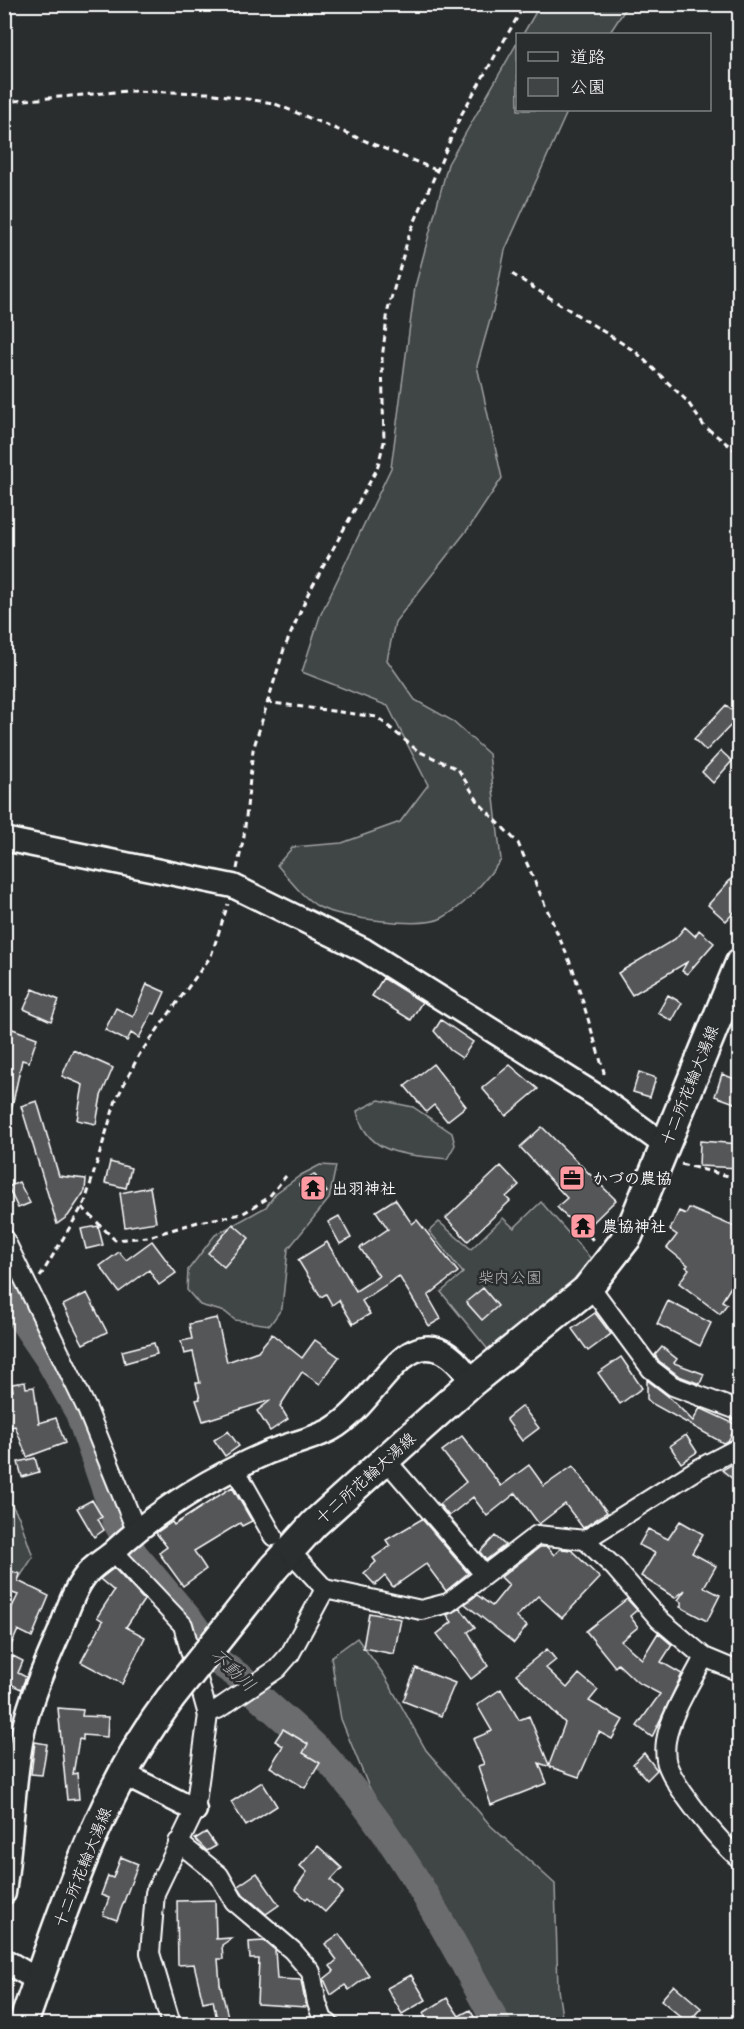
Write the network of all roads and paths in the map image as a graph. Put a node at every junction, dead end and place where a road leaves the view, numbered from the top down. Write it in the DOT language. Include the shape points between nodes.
graph roads {
  1 [pos="525,4"];
  2 [pos="4,102"];
  3 [pos="436,170"];
  4 [pos="512,274"];
  5 [pos="740,454"];
  6 [pos="266,702"];
  7 [pos="4,839"];
  8 [pos="234,886"];
  9 [pos="740,963"];
  10 [pos="600,1098"];
  11 [pos="662,1151"];
  12 [pos="286,1176"];
  13 [pos="740,1179"];
  14 [pos="82,1207"];
  15 [pos="4,1238"];
  16 [pos="589,1285"];
  17 [pos="31,1292"];
  18 [pos="472,1382"];
  19 [pos="740,1411"];
  20 [pos="740,1447"];
  21 [pos="386,1460"];
  22 [pos="234,1467"];
  23 [pos="273,1536"];
  24 [pos="125,1540"];
  25 [pos="585,1540"];
  26 [pos="287,1565"];
  27 [pos="484,1574"];
  28 [pos="325,1589"];
  29 [pos="704,1658"];
  30 [pos="740,1672"];
  31 [pos="207,1713"];
  32 [pos="121,1773"];
  33 [pos="195,1810"];
  34 [pos="178,1842"];
  35 [pos="740,1858"];
  36 [pos="4,1893"];
  37 [pos="4,1960"];
  38 [pos="39,1981"];
  39 [pos="23,2025"];
  40 [pos="171,2025"];
  41 [pos="329,2025"];
  1 -- 3 [label="path" via="461,115"];
  2 -- 3 [label="path" via="127,91 219,94 273,103"];
  3 -- 6 [label="path" via="410,235 388,310 382,358 384,442 377,469 308,594"];
  4 -- 5 [label="path" via="636,352 687,401 704,426"];
  6 -- 8 [label="path" via="253,750"];
  6 -- 10 [label="path" via="377,717 417,751 458,769 479,803 518,843 573,969 604,1072"];
  7 -- 8 [label="street"];
  8 -- 10 [label="street" via="364,950"];
  8 -- 14 [label="path" via="211,956 139,1055 116,1100"];
  9 -- 11 [label="main road, 十二所花輪大湯線"];
  10 -- 11 [label="street"];
  11 -- 13 [label="path"];
  11 -- 16 [label="main road, 十二所花輪大湯線" via="628,1236"];
  12 -- 14 [label="path" via="268,1198 242,1214 148,1237 115,1240"];
  14 -- 17 [label="path"];
  15 -- 17 [label="street"];
  16 -- 18 [label="main road, 十二所花輪大湯線"];
  16 -- 19 [label="street" via="651,1369 673,1386"];
  17 -- 24 [label="street" via="87,1409"];
  18 -- 21 [label="main road, 十二所花輪大湯線"];
  18 -- 22 [label="street" via="460,1363 446,1352 432,1348 415,1351 357,1410 330,1430"];
  20 -- 25 [label="street"];
  21 -- 26 [label="main road, 十二所花輪大湯線" via="314,1524"];
  21 -- 27 [label="street"];
  22 -- 23 [label="street"];
  22 -- 24 [label="street" via="158,1513"];
  24 -- 31 [label="street" via="183,1625"];
  24 -- 36 [label="street" via="86,1575 41,1675 20,1747"];
  25 -- 27 [label="street" via="537,1535"];
  25 -- 29 [label="street" via="659,1619"];
  26 -- 28 [label="street"];
  26 -- 32 [label="main road, 十二所花輪大湯線, bridge" via="170,1699"];
  27 -- 28 [label="street" via="448,1603 421,1610"];
  28 -- 31 [label="street" via="290,1654 277,1669"];
  29 -- 30 [label="street"];
  29 -- 35 [label="street" via="666,1741 666,1763 728,1849"];
  31 -- 33 [label="street"];
  32 -- 33 [label="street"];
  32 -- 38 [label="main road, 十二所花輪大湯線"];
  33 -- 34 [label="street"];
  34 -- 40 [label="street" via="155,1893 150,1953"];
  34 -- 41 [label="street" via="219,1875 234,1901 292,1950 311,1972 323,2020"];
  37 -- 38 [label="street"];
  38 -- 39 [label="main road, 十二所花輪大湯線"];
}
